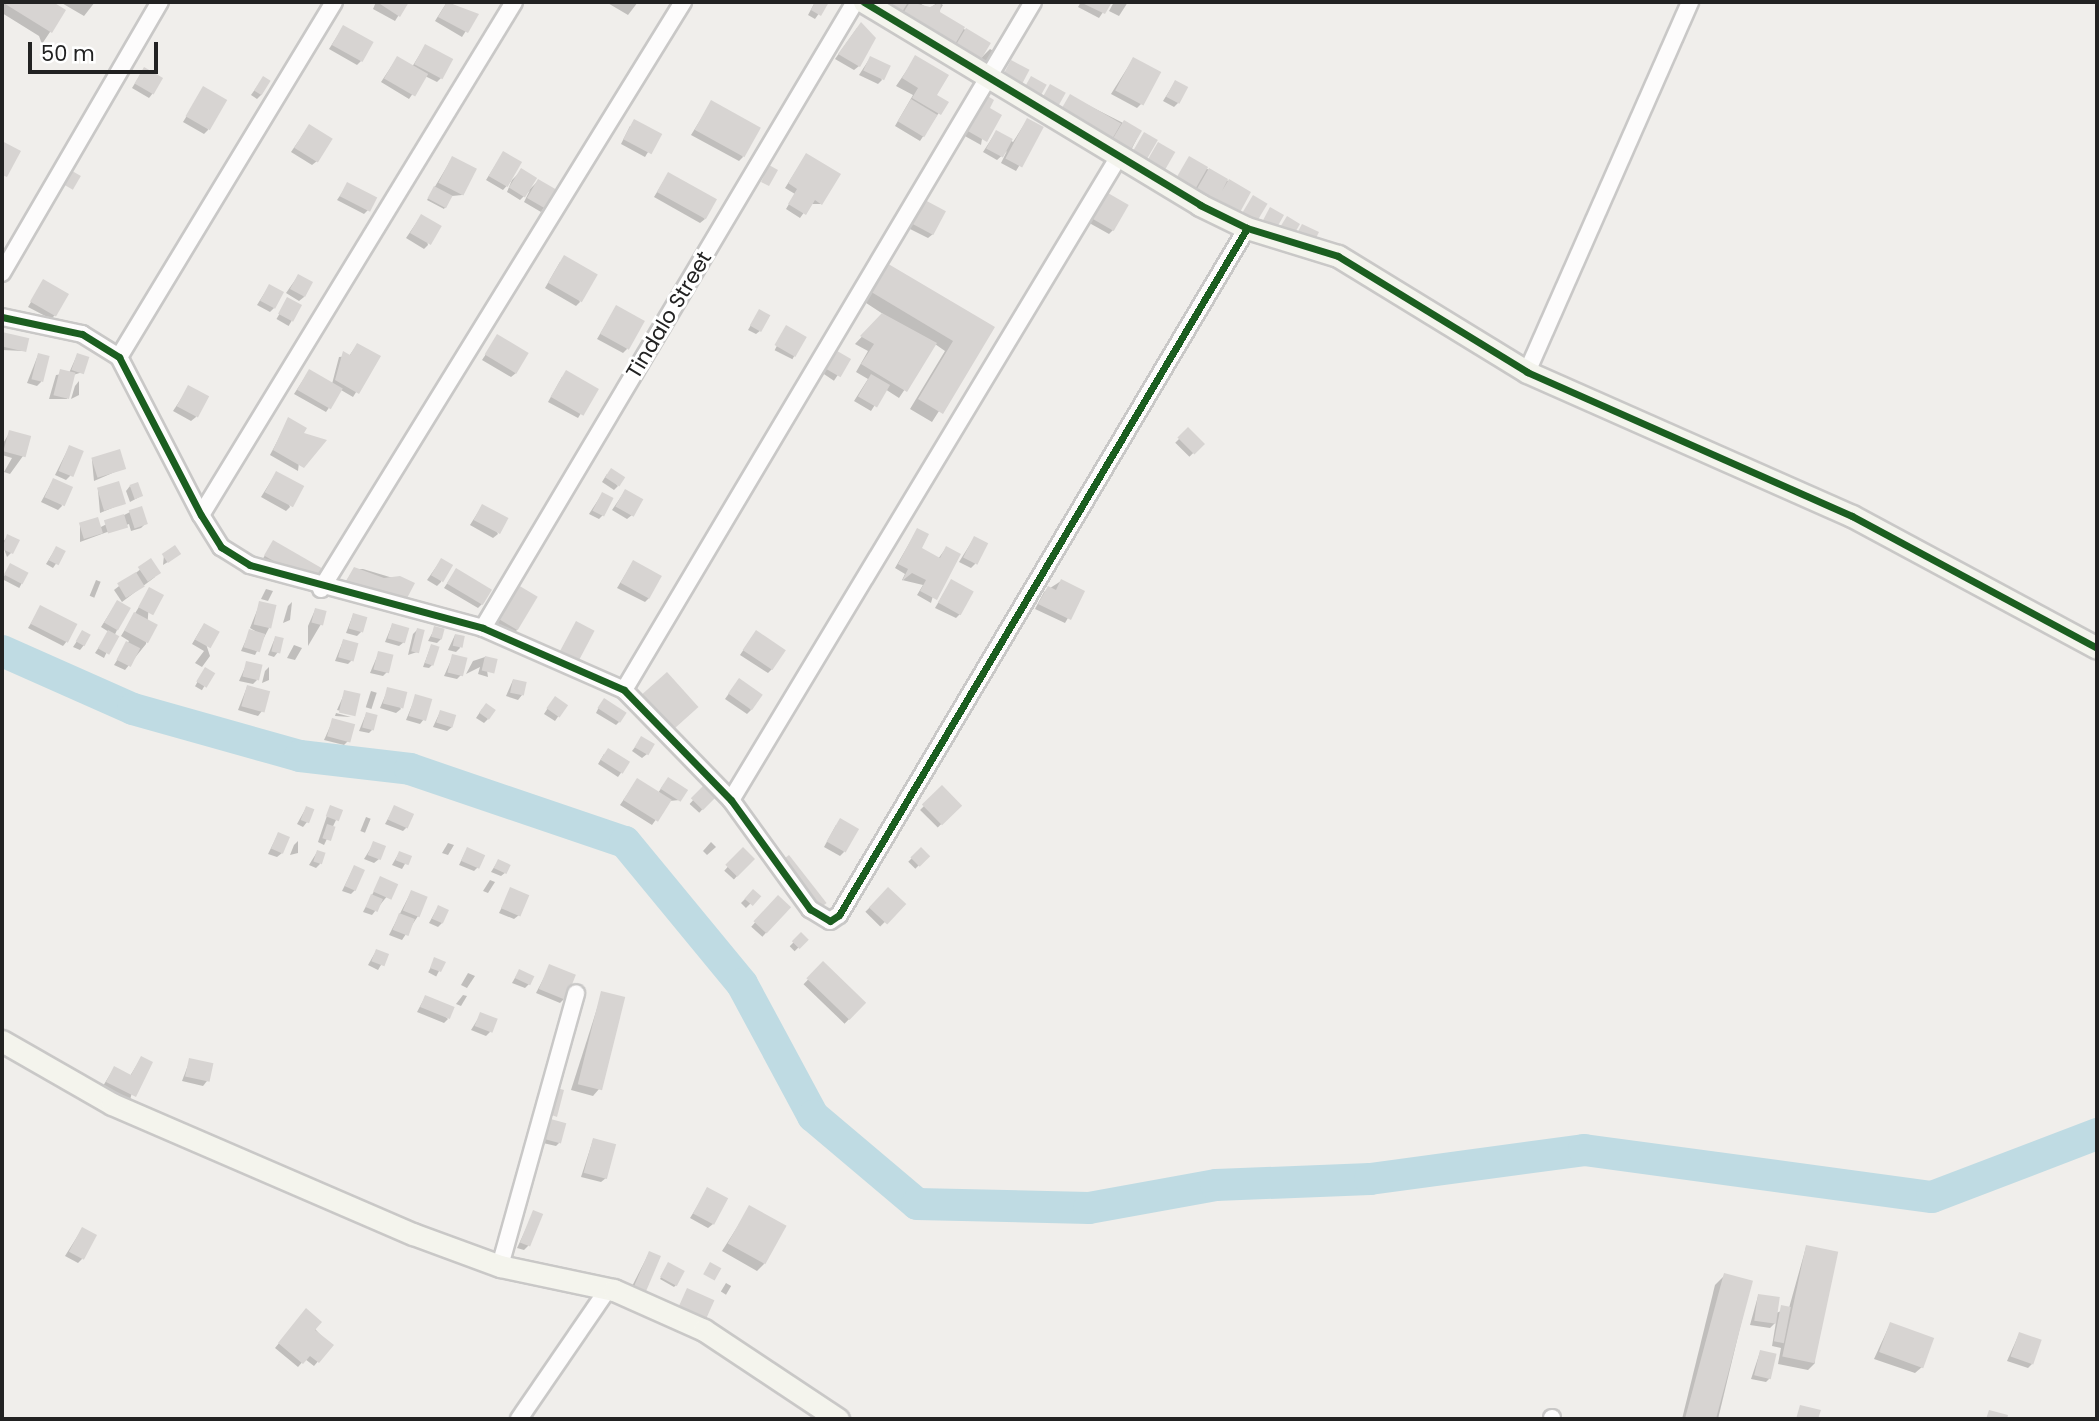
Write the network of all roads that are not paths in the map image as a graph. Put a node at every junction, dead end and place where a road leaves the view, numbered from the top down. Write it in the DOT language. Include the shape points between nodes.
graph roads {
  1 [pos="160,2"];
  2 [pos="334,2"];
  3 [pos="514,2"];
  4 [pos="683,2"];
  5 [pos="855,2"];
  6 [pos="864,2"];
  7 [pos="1033,2"];
  8 [pos="1690,2"];
  9 [pos="989,80"];
  10 [pos="1118,158"];
  11 [pos="1247,228"];
  12 [pos="2,273"];
  13 [pos="2,317"];
  14 [pos="119,357"];
  15 [pos="1527,372"];
  16 [pos="201,515"];
  17 [pos="321,589"];
  18 [pos="483,628"];
  19 [pos="2097,648"];
  20 [pos="624,690"];
  21 [pos="732,800"];
  22 [pos="576,993"];
  23 [pos="2,1041"];
  24 [pos="500,1266"];
  25 [pos="608,1289"];
  26 [pos="519,1419"];
  27 [pos="838,1419"];
  1 -- 12 [label="street"];
  2 -- 14 [label="street"];
  3 -- 16 [label="street"];
  4 -- 17 [label="street"];
  5 -- 18 [label="street, Tindalo Street"];
  6 -- 9 [label="street"];
  7 -- 9 [label="street"];
  8 -- 15 [label="street"];
  9 -- 10 [label="street"];
  9 -- 20 [label="street"];
  10 -- 11 [label="street"];
  10 -- 21 [label="street"];
  11 -- 15 [label="street" via="1338,256"];
  11 -- 21 [label="street" via="839,915 830,921 810,909"];
  13 -- 14 [label="street" via="82,334"];
  14 -- 16 [label="street"];
  15 -- 19 [label="street" via="1839,510"];
  16 -- 17 [label="street" via="221,547 250,565"];
  17 -- 18 [label="street"];
  18 -- 20 [label="street"];
  20 -- 21 [label="street"];
  22 -- 24 [label="street"];
  23 -- 24 [label="street" via="112,1104"];
  24 -- 25 [label="street"];
  25 -- 26 [label="street"];
  25 -- 27 [label="street" via="704,1330"];
}
